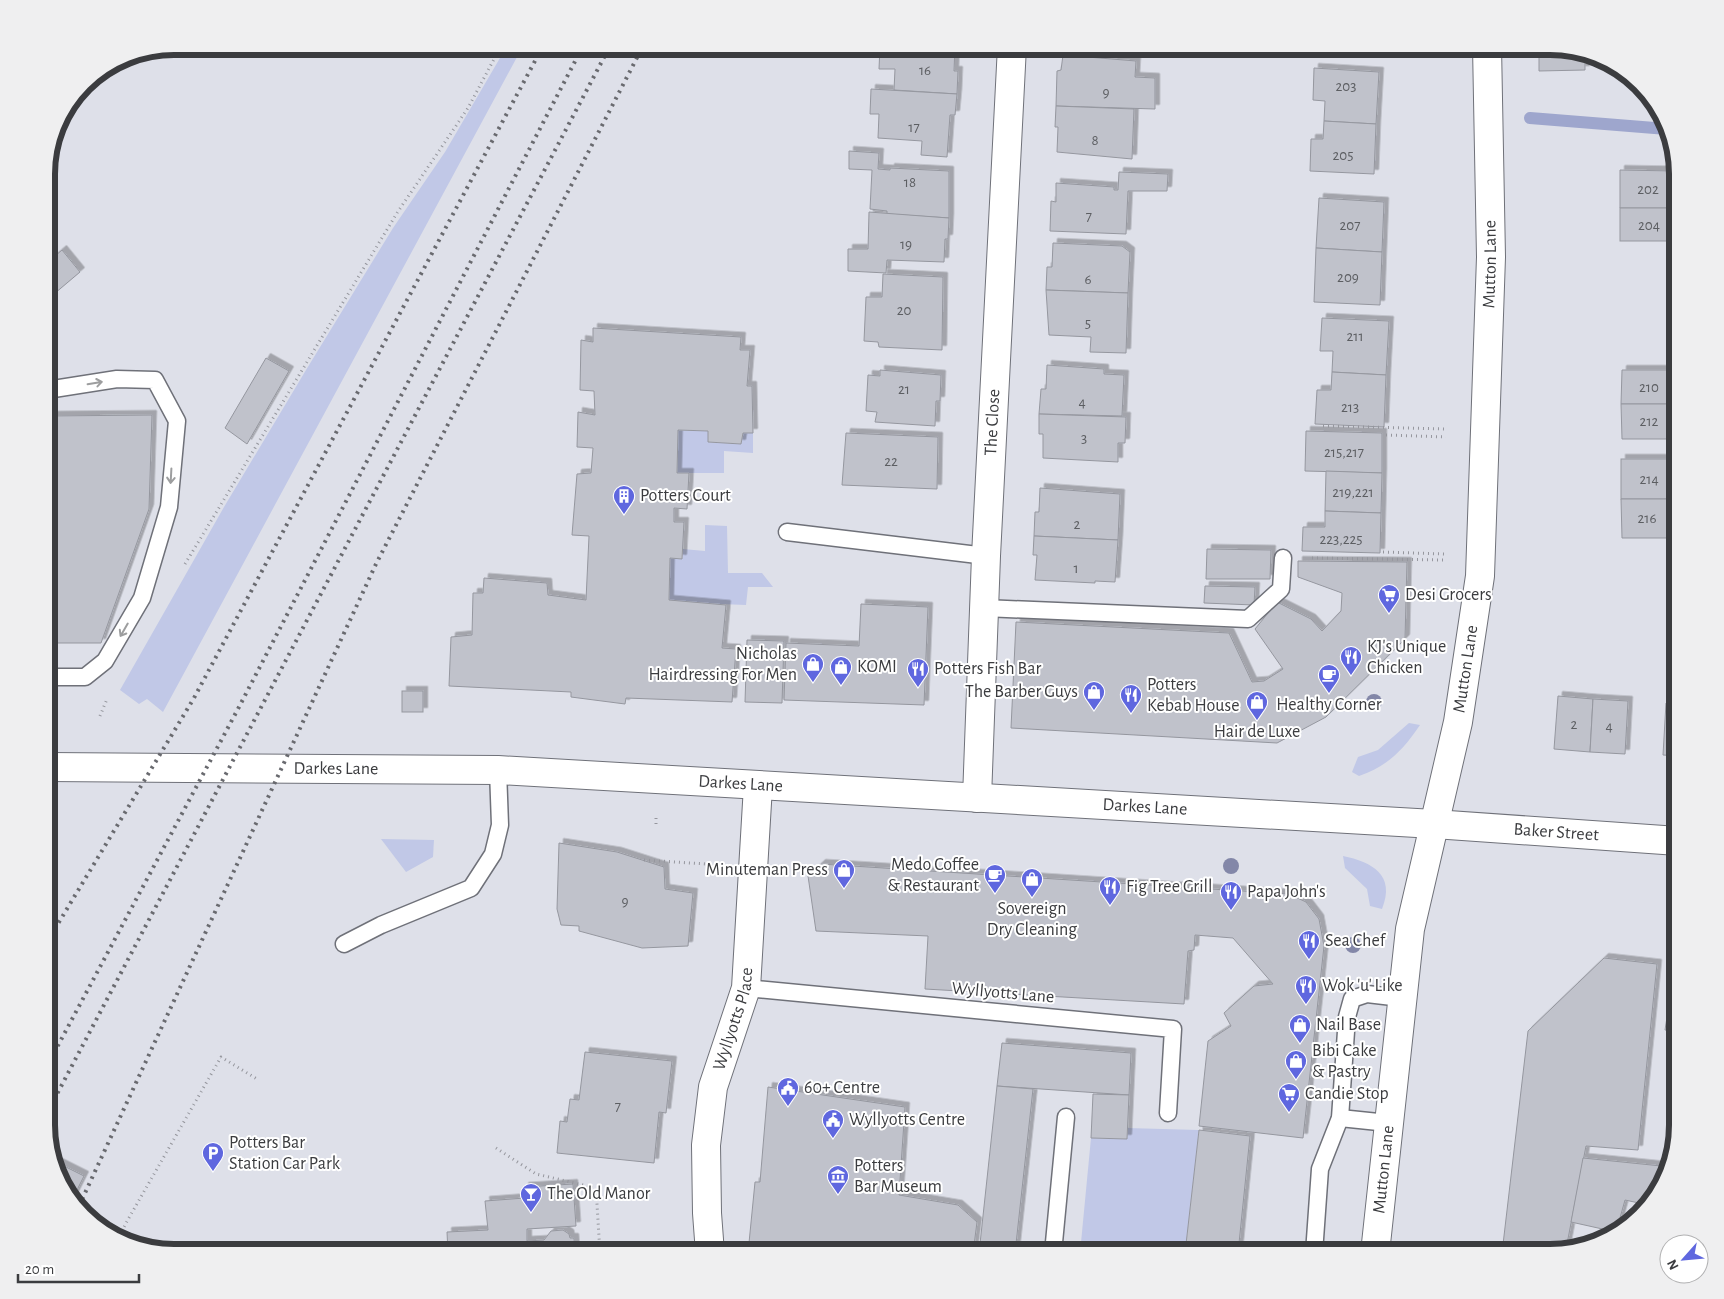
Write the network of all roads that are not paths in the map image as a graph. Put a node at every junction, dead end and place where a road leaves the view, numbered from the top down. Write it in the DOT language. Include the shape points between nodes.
graph roads {
  1 [pos="1012,55"];
  2 [pos="1487,55"];
  3 [pos="55,389"];
  4 [pos="787,532"];
  5 [pos="986,556"];
  6 [pos="1283,558"];
  7 [pos="984,608"];
  8 [pos="55,677"];
  9 [pos="55,767"];
  10 [pos="498,770"];
  11 [pos="758,786"];
  12 [pos="976,798"];
  13 [pos="1434,824"];
  14 [pos="1669,840"];
  15 [pos="344,944"];
  16 [pos="746,988"];
  17 [pos="1401,998"];
  18 [pos="1168,1112"];
  19 [pos="1066,1117"];
  20 [pos="1340,1118"];
  21 [pos="1388,1123"];
  22 [pos="709,1244"];
  23 [pos="1054,1244"];
  24 [pos="1315,1244"];
  25 [pos="1376,1244"];
  1 -- 5 [label="street, The Close"];
  2 -- 13 [label="street, Mutton Lane" via="1491,256 1480,576 1458,722"];
  3 -- 8 [label="lane, one-way" via="116,379 155,380 177,421 169,507 142,598 105,661 85,677"];
  4 -- 5 [label="lane"];
  5 -- 7 [label="street, The Close"];
  6 -- 7 [label="lane" via="1281,589 1248,619"];
  7 -- 12 [label="street, The Close"];
  9 -- 10 [label="street, Darkes Lane"];
  10 -- 11 [label="street, Darkes Lane"];
  10 -- 15 [label="lane" via="500,825 496,844 493,854 470,888"];
  11 -- 12 [label="street, Darkes Lane"];
  11 -- 16 [label="street, Wyllyotts Place"];
  12 -- 13 [label="street, Darkes Lane"];
  13 -- 14 [label="street, Baker Street"];
  13 -- 17 [label="street, Mutton Lane" via="1410,929"];
  16 -- 18 [label="lane, Wyllyotts Lane" via="1173,1029"];
  16 -- 22 [label="street, Wyllyotts Place" via="713,1088 706,1145"];
  17 -- 20 [label="lane" via="1368,994 1352,999 1346,1017"];
  17 -- 21 [label="street, Mutton Lane"];
  19 -- 23 [label="lane"];
  20 -- 21 [label="lane"];
  20 -- 24 [label="lane" via="1320,1169"];
  21 -- 25 [label="street, Mutton Lane"];
}
